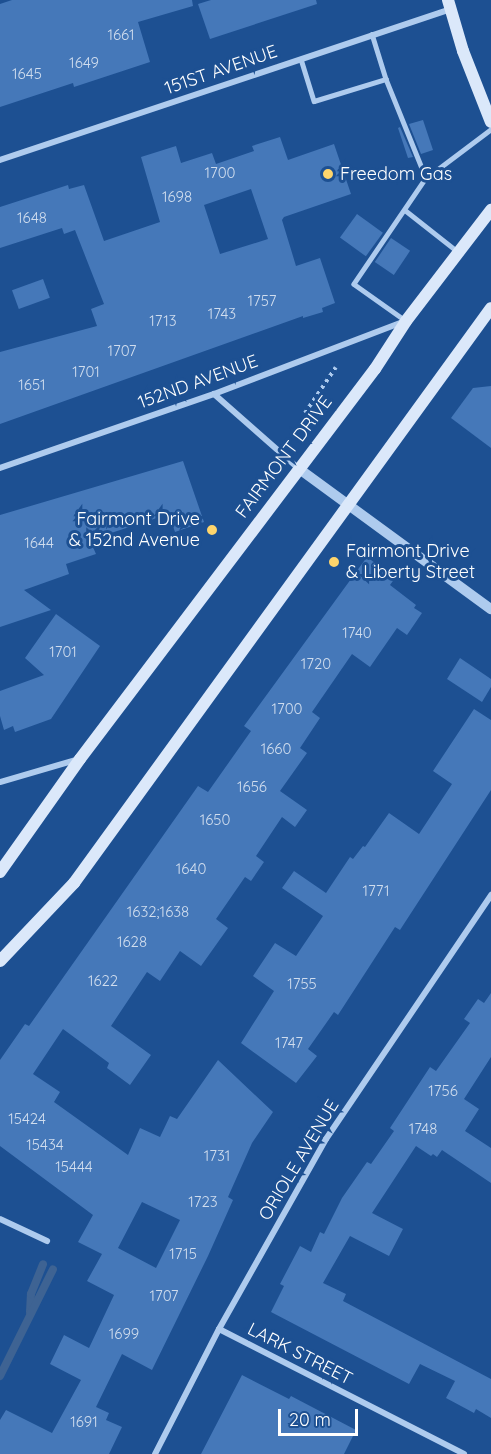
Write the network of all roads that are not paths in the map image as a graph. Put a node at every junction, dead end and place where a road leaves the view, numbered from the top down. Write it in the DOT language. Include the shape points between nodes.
graph roads {
  1 [pos="449,4"];
  2 [pos="372,34"];
  3 [pos="301,59"];
  4 [pos="386,79"];
  5 [pos="491,122"];
  6 [pos="491,129"];
  7 [pos="0,160"];
  8 [pos="426,178"];
  9 [pos="405,210"];
  10 [pos="491,210"];
  11 [pos="459,252"];
  12 [pos="491,308"];
  13 [pos="406,321"];
  14 [pos="214,394"];
  15 [pos="0,468"];
  16 [pos="297,468"];
  17 [pos="349,506"];
  18 [pos="491,609"];
  19 [pos="80,759"];
  20 [pos="0,782"];
  21 [pos="0,872"];
  22 [pos="491,895"];
  23 [pos="0,961"];
  24 [pos="0,1218"];
  25 [pos="47,1241"];
  26 [pos="219,1329"];
  27 [pos="155,1454"];
  28 [pos="464,1454"];
  1 -- 2 [label="street, 151ST AVENUE"];
  1 -- 5 [label="main road"];
  2 -- 3 [label="street, 151ST AVENUE"];
  2 -- 4 [label="lane"];
  3 -- 4 [label="lane" via="314,101"];
  3 -- 7 [label="street, 151ST AVENUE"];
  4 -- 8 [label="lane"];
  6 -- 8 [label="lane"];
  8 -- 9 [label="lane"];
  9 -- 11 [label="lane"];
  9 -- 13 [label="lane" via="354,284"];
  10 -- 11 [label="main road, FAIRMONT DRIVE"];
  11 -- 13 [label="main road, FAIRMONT DRIVE"];
  12 -- 17 [label="main road"];
  13 -- 14 [label="street, 152ND AVENUE"];
  13 -- 16 [label="main road, FAIRMONT DRIVE" via="375,369"];
  14 -- 15 [label="street, 152ND AVENUE"];
  14 -- 16 [label="street"];
  16 -- 17 [label="street"];
  16 -- 19 [label="main road, FAIRMONT DRIVE"];
  17 -- 18 [label="street"];
  17 -- 23 [label="main road" via="74,883"];
  19 -- 20 [label="street"];
  19 -- 21 [label="main road, FAIRMONT DRIVE"];
  22 -- 26 [label="street, ORIOLE AVENUE" via="326,1139"];
  24 -- 25 [label="street"];
  26 -- 27 [label="street, ORIOLE AVENUE"];
  26 -- 28 [label="street, LARK STREET"];
}
